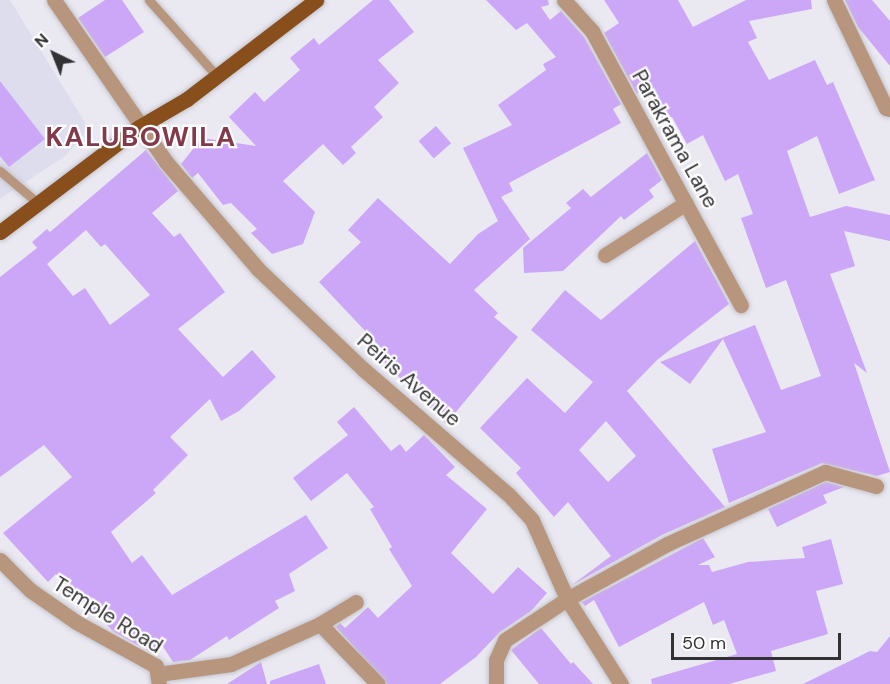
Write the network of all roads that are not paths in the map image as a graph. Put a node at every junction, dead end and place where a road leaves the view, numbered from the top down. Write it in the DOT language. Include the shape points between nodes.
graph roads {
  1 [pos="54,0"];
  2 [pos="149,0"];
  3 [pos="316,0"];
  4 [pos="564,0"];
  5 [pos="834,0"];
  6 [pos="217,76"];
  7 [pos="890,109"];
  8 [pos="139,127"];
  9 [pos="0,171"];
  10 [pos="38,203"];
  11 [pos="686,203"];
  12 [pos="0,232"];
  13 [pos="604,255"];
  14 [pos="741,305"];
  15 [pos="876,486"];
  16 [pos="0,560"];
  17 [pos="567,599"];
  18 [pos="356,602"];
  19 [pos="321,624"];
  20 [pos="159,679"];
  21 [pos="378,684"];
  22 [pos="496,684"];
  23 [pos="621,684"];
  1 -- 8 [label="street, Peiris Avenue"];
  2 -- 6 [label="lane"];
  3 -- 6 [label="main road"];
  4 -- 11 [label="street, Parakrama Lane" via="592,31"];
  5 -- 7 [label="street" via="886,108"];
  6 -- 8 [label="main road"];
  8 -- 10 [label="main road"];
  8 -- 17 [label="street, Peiris Avenue" via="258,269 363,369 508,494 531,520"];
  9 -- 10 [label="lane"];
  10 -- 12 [label="main road"];
  11 -- 13 [label="street"];
  11 -- 14 [label="street, Parakrama Lane"];
  15 -- 17 [label="street" via="825,472 667,544"];
  16 -- 20 [label="street, Temple Road" via="30,590 110,642 146,659"];
  17 -- 22 [label="street" via="505,640 496,660"];
  17 -- 23 [label="street, Peiris Avenue"];
  18 -- 19 [label="street"];
  19 -- 20 [label="street" via="231,664"];
  19 -- 21 [label="street"];
}
